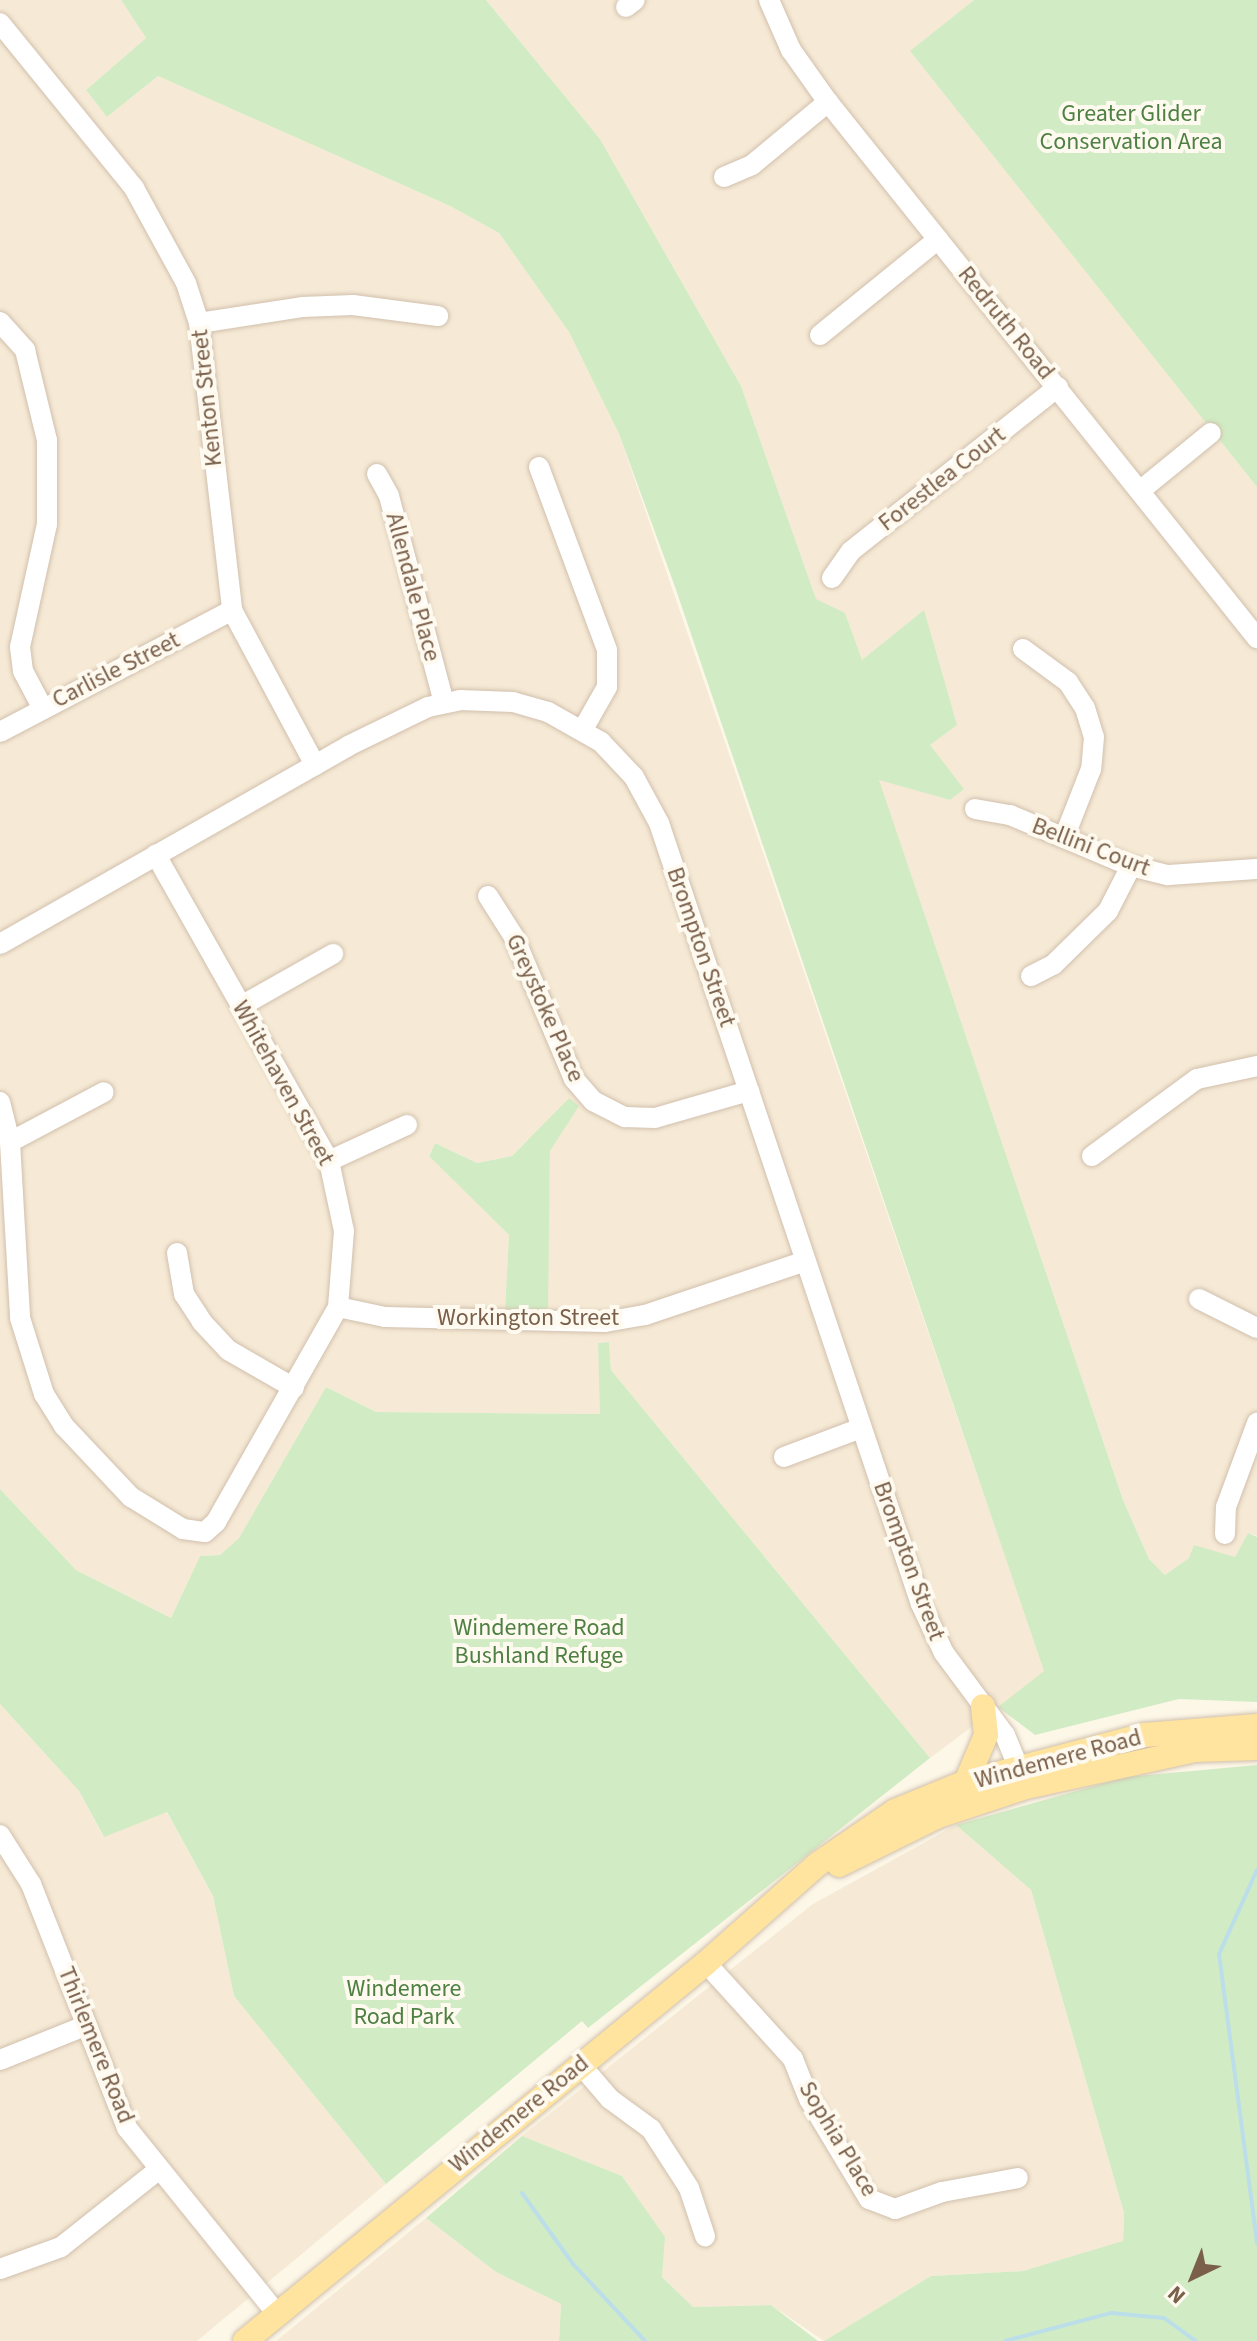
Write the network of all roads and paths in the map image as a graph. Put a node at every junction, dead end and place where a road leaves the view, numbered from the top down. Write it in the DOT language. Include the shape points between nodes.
graph roads {
  1 [pos="769,0"];
  2 [pos="0,23"];
  3 [pos="828,102"];
  4 [pos="724,177"];
  5 [pos="938,239"];
  6 [pos="438,316"];
  7 [pos="0,322"];
  8 [pos="199,323"];
  9 [pos="820,335"];
  10 [pos="1058,387"];
  11 [pos="1211,433"];
  12 [pos="539,467"];
  13 [pos="377,474"];
  14 [pos="1141,490"];
  15 [pos="832,578"];
  16 [pos="232,610"];
  17 [pos="1257,638"];
  18 [pos="1023,649"];
  19 [pos="444,702"];
  20 [pos="43,709"];
  21 [pos="583,729"];
  22 [pos="0,732"];
  23 [pos="315,765"];
  24 [pos="975,809"];
  25 [pos="1064,838"];
  26 [pos="156,855"];
  27 [pos="1131,866"];
  28 [pos="1257,869"];
  29 [pos="488,896"];
  30 [pos="0,944"];
  31 [pos="333,954"];
  32 [pos="1031,976"];
  33 [pos="241,1006"];
  34 [pos="1257,1066"];
  35 [pos="749,1091"];
  36 [pos="104,1092"];
  37 [pos="0,1102"];
  38 [pos="407,1125"];
  39 [pos="10,1142"];
  40 [pos="1092,1156"];
  41 [pos="329,1161"];
  42 [pos="177,1253"];
  43 [pos="805,1261"];
  44 [pos="1199,1299"];
  45 [pos="338,1307"];
  46 [pos="1257,1328"];
  47 [pos="294,1388"];
  48 [pos="1257,1423"];
  49 [pos="861,1428"];
  50 [pos="784,1457"];
  51 [pos="1225,1534"];
  52 [pos="983,1706"];
  53 [pos="1257,1726"];
  54 [pos="1257,1748"];
  55 [pos="1023,1776"];
  56 [pos="966,1782"];
  57 [pos="0,1835"];
  58 [pos="794,1888"];
  59 [pos="706,1963"];
  60 [pos="85,2026"];
  61 [pos="0,2060"];
  62 [pos="580,2064"];
  63 [pos="157,2171"];
  64 [pos="1018,2178"];
  65 [pos="705,2236"];
  66 [pos="0,2269"];
  67 [pos="277,2314"];
  68 [pos="245,2341"];
  1 -- 3 [label="street, Redruth Road" via="791,50"];
  2 -- 8 [label="street, Kenton Street" via="134,188 163,236"];
  3 -- 4 [label="street" via="752,165"];
  3 -- 5 [label="street, Redruth Road"];
  5 -- 9 [label="street"];
  5 -- 10 [label="street, Redruth Road"];
  6 -- 8 [label="street" via="353,305"];
  7 -- 20 [label="street" via="25,350 47,440 47,524 20,647 23,671"];
  8 -- 16 [label="street, Kenton Street"];
  10 -- 14 [label="street, Redruth Road"];
  10 -- 15 [label="street, Forestlea Court" via="851,551"];
  11 -- 14 [label="street"];
  12 -- 21 [label="street" via="607,650 607,687"];
  13 -- 19 [label="street, Allendale Place" via="389,496"];
  14 -- 17 [label="street, Redruth Road"];
  16 -- 20 [label="street, Carlisle Street"];
  16 -- 23 [label="street, Kenton Street"];
  18 -- 25 [label="street" via="1068,682 1085,708 1094,737 1091,769"];
  19 -- 21 [label="street, Brompton Street" via="513,702"];
  19 -- 23 [label="street, Brompton Street" via="414,712"];
  20 -- 22 [label="street, Carlisle Street"];
  21 -- 35 [label="street, Brompton Street" via="626,766 652,808"];
  23 -- 26 [label="street, Brompton Street"];
  24 -- 25 [label="street, Bellini Court" via="1010,815"];
  25 -- 27 [label="street, Bellini Court"];
  26 -- 30 [label="street, Brompton Street"];
  26 -- 33 [label="street, Whitehaven Street"];
  27 -- 28 [label="street, Bellini Court" via="1168,875"];
  27 -- 32 [label="street" via="1108,911 1053,965"];
  29 -- 35 [label="street, Greystoke Place" via="514,937 574,1079 593,1101 625,1117 655,1118"];
  31 -- 33 [label="street"];
  33 -- 41 [label="street, Whitehaven Street"];
  34 -- 40 [label="street" via="1197,1079"];
  35 -- 43 [label="street, Brompton Street"];
  36 -- 39 [label="street"];
  37 -- 39 [label="street"];
  38 -- 41 [label="street"];
  39 -- 47 [label="street, Whitehaven Street" via="20,1318 44,1394 64,1426 131,1497 183,1529 205,1532 216,1522"];
  41 -- 45 [label="street, Whitehaven Street" via="344,1231"];
  42 -- 47 [label="street" via="184,1294 202,1322 228,1350"];
  43 -- 45 [label="street, Workington Street" via="645,1315 605,1322 385,1317"];
  43 -- 49 [label="street, Brompton Street"];
  44 -- 46 [label="street"];
  45 -- 47 [label="street, Whitehaven Street"];
  48 -- 51 [label="street" via="1226,1507"];
  49 -- 50 [label="street"];
  49 -- 52 [label="street, Brompton Street" via="935,1637"];
  52 -- 55 [label="street, Brompton Street"];
  52 -- 56 [label="main road" via="986,1735"];
  53 -- 55 [label="main road, Windemere Road" via="1144,1735"];
  54 -- 55 [label="main road, Windemere Road" via="1195,1750"];
  55 -- 56 [label="main road, Windemere Road"];
  55 -- 58 [label="main road, Windemere Road"];
  56 -- 58 [label="main road, Windemere Road" via="895,1811 818,1864"];
  57 -- 60 [label="street, Thirlemere Road" via="31,1884"];
  58 -- 59 [label="main road, Windemere Road"];
  59 -- 62 [label="main road, Windemere Road"];
  59 -- 64 [label="street, Sophia Place" via="793,2059 809,2099 869,2199 895,2209 942,2192"];
  60 -- 61 [label="street"];
  60 -- 63 [label="street, Thirlemere Road" via="127,2128"];
  62 -- 65 [label="street" via="610,2099 651,2129 689,2188"];
  62 -- 67 [label="main road, Windemere Road"];
  63 -- 66 [label="street" via="61,2247"];
  63 -- 67 [label="street, Thirlemere Road"];
  67 -- 68 [label="main road, Windemere Road"];
}
